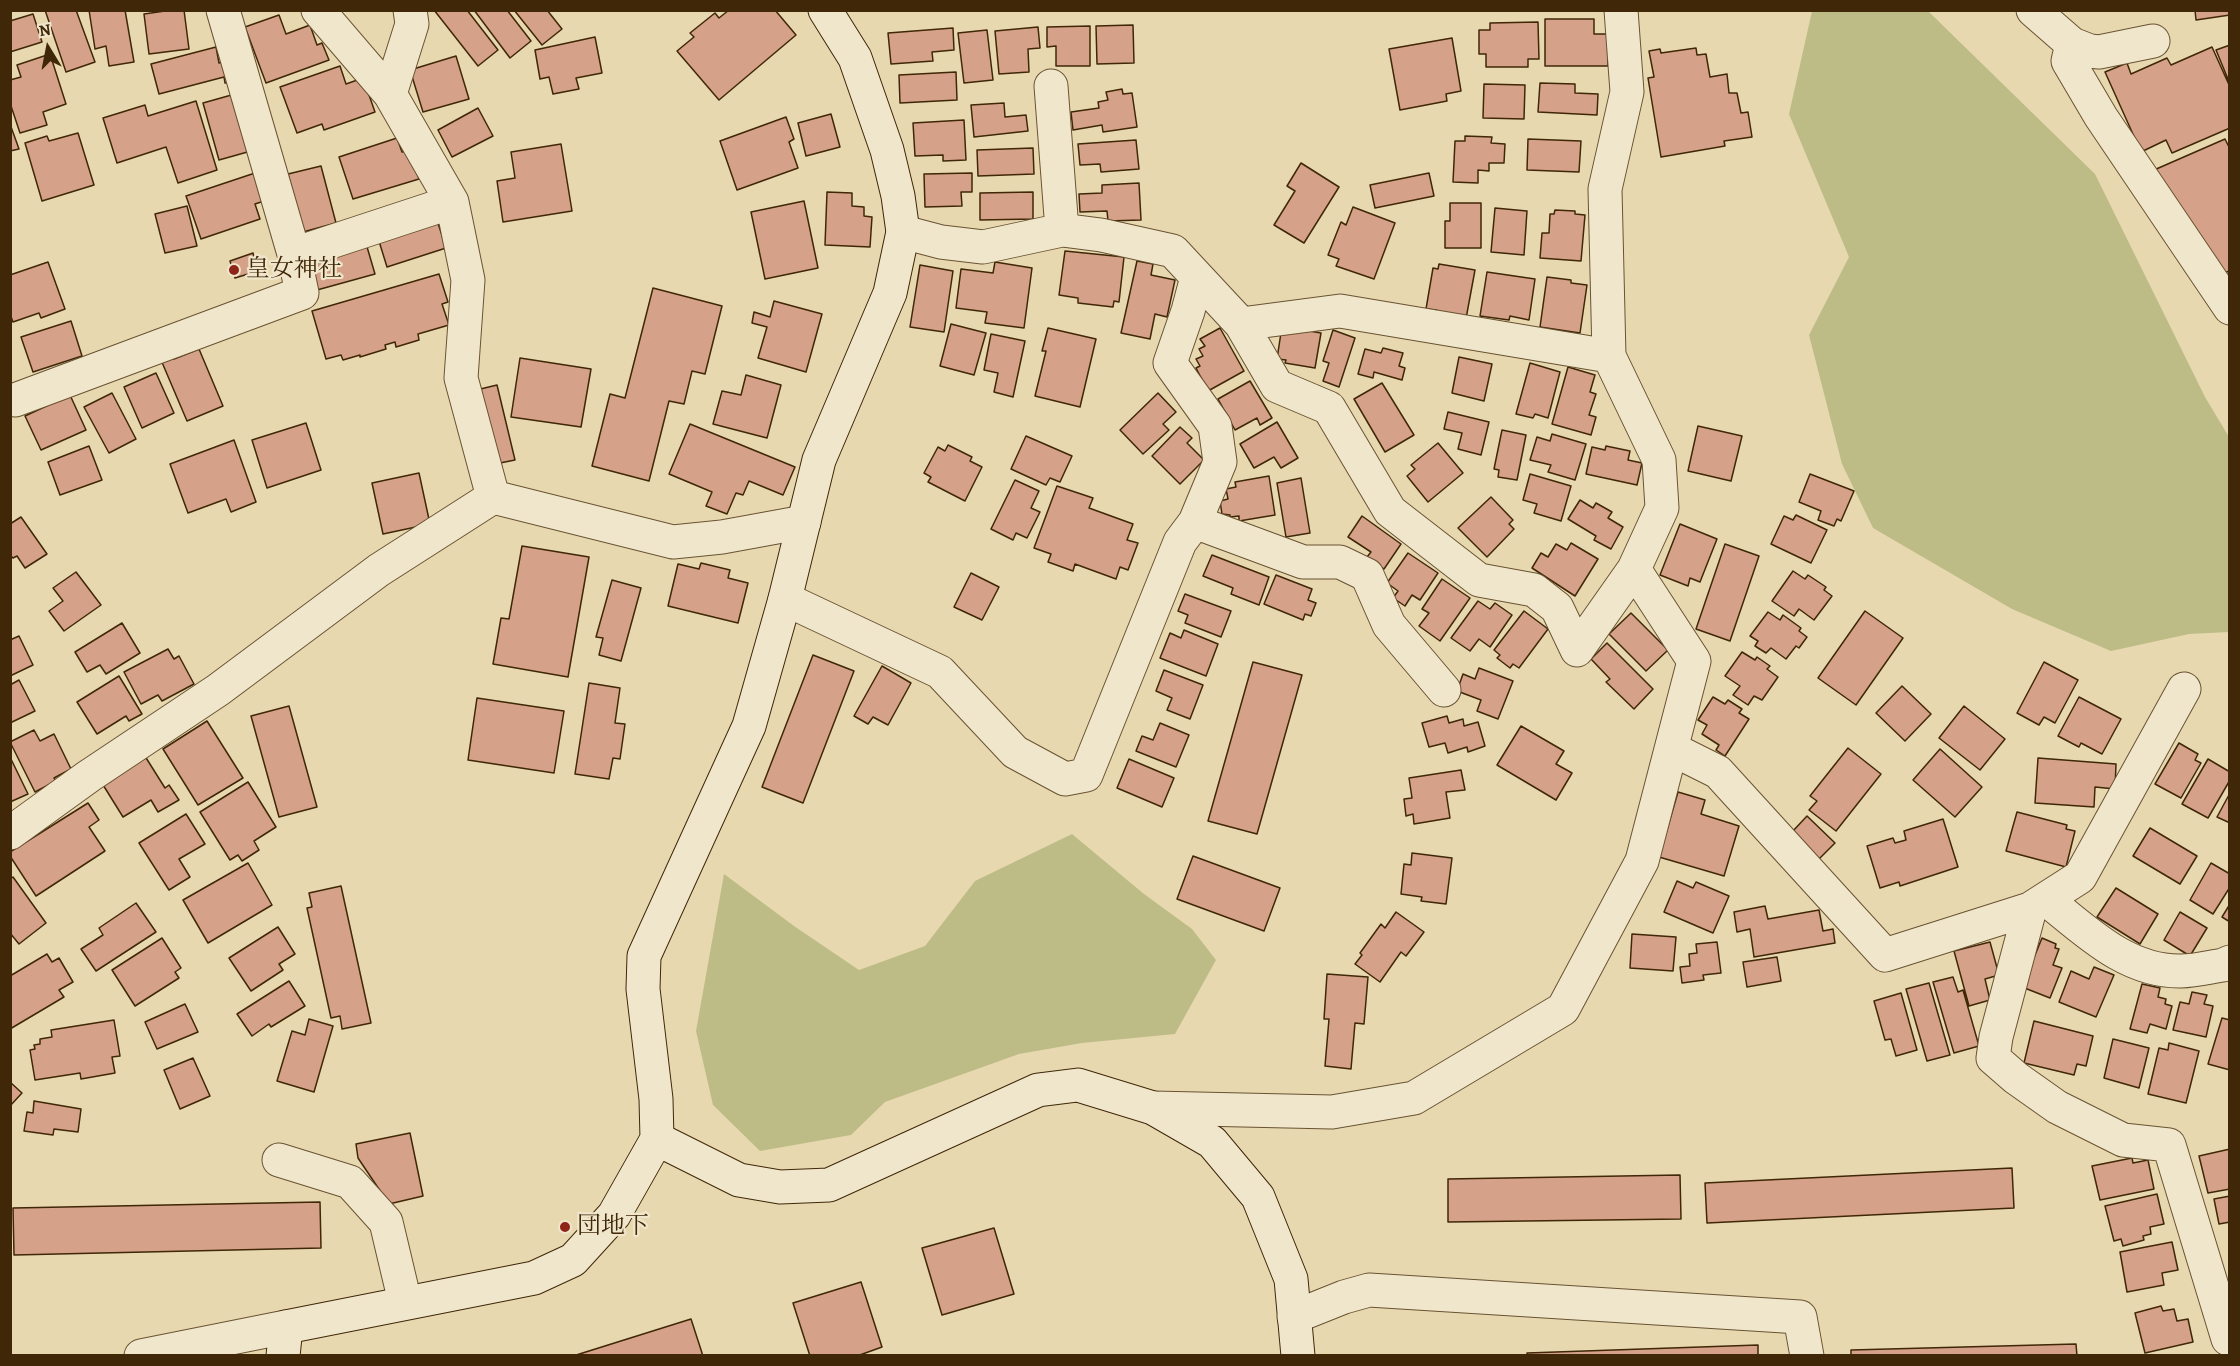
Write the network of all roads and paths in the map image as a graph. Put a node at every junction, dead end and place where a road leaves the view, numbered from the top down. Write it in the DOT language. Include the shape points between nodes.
graph roads {
  1 [pos="223,10"];
  2 [pos="318,10"];
  3 [pos="410,10"];
  4 [pos="825,10"];
  5 [pos="1621,10"];
  6 [pos="2033,10"];
  7 [pos="2153,41"];
  8 [pos="2072,44"];
  9 [pos="1051,86"];
  10 [pos="390,94"];
  11 [pos="452,202"];
  12 [pos="1062,230"];
  13 [pos="903,232"];
  14 [pos="294,254"];
  15 [pos="1197,277"];
  16 [pos="2229,308"];
  17 [pos="1241,324"];
  18 [pos="1609,356"];
  19 [pos="15,400"];
  20 [pos="494,497"];
  21 [pos="804,522"];
  22 [pos="1195,522"];
  23 [pos="1634,569"];
  24 [pos="785,599"];
  25 [pos="2184,689"];
  26 [pos="1444,690"];
  27 [pos="1672,749"];
  28 [pos="10,833"];
  29 [pos="2039,905"];
  30 [pos="2229,962"];
  31 [pos="1153,1108"];
  32 [pos="657,1139"];
  33 [pos="279,1160"];
  34 [pos="405,1302"];
  35 [pos="1294,1317"];
  36 [pos="2228,1339"];
  37 [pos="285,1341"];
  38 [pos="141,1356"];
  39 [pos="1298,1356"];
  40 [pos="1807,1356"];
  1 -- 14 [label="street"];
  2 -- 10 [label="street"];
  3 -- 10 [label="street" via="412,24"];
  4 -- 13 [label="street" via="855,58 887,150"];
  5 -- 18 [label="street" via="1627,92 1605,189"];
  6 -- 8 [label="street"];
  7 -- 8 [label="street" via="2099,52"];
  8 -- 16 [label="street" via="2068,61 2101,117"];
  9 -- 12 [label="street"];
  10 -- 11 [label="street"];
  11 -- 14 [label="street"];
  11 -- 20 [label="street" via="468,280 461,378"];
  12 -- 13 [label="street" via="982,247"];
  12 -- 15 [label="street" via="1173,251"];
  13 -- 21 [label="street" via="890,293 819,460"];
  14 -- 19 [label="street" via="302,293"];
  15 -- 17 [label="street"];
  15 -- 22 [label="street" via="1170,363 1215,426 1220,462"];
  17 -- 18 [label="street" via="1340,311"];
  17 -- 23 [label="street" via="1277,386 1329,408 1390,511 1479,580 1534,590 1557,608 1577,650"];
  18 -- 23 [label="street" via="1659,460 1662,508"];
  20 -- 21 [label="street" via="673,542"];
  20 -- 28 [label="street" via="379,570 218,690"];
  21 -- 24 [label="street"];
  22 -- 24 [label="street" via="1180,542 1086,775 1065,779 1015,752 940,672"];
  22 -- 26 [label="street" via="1303,562 1340,562 1368,574 1389,625"];
  23 -- 27 [label="street" via="1694,661"];
  24 -- 32 [label="street" via="749,726 644,956 643,989"];
  25 -- 29 [label="street" via="2080,877"];
  27 -- 29 [label="street" via="1718,772 1885,955"];
  27 -- 31 [label="street" via="1642,861 1563,1009 1414,1098 1332,1112"];
  29 -- 30 [label="street" via="2110,950 2151,968 2182,971"];
  29 -- 36 [label="street" via="1996,1037 1993,1058 2057,1107 2123,1140 2169,1145"];
  31 -- 32 [label="street" via="1078,1085 1038,1090 829,1185 780,1187 739,1180"];
  31 -- 35 [label="street" via="1212,1142 1258,1197 1291,1279"];
  32 -- 34 [label="street" via="614,1215 573,1260 534,1278"];
  33 -- 34 [label="street" via="350,1182 386,1222"];
  34 -- 37 [label="street"];
  35 -- 39 [label="street"];
  35 -- 40 [label="street" via="1369,1290 1800,1317"];
  37 -- 38 [label="street"];
}
